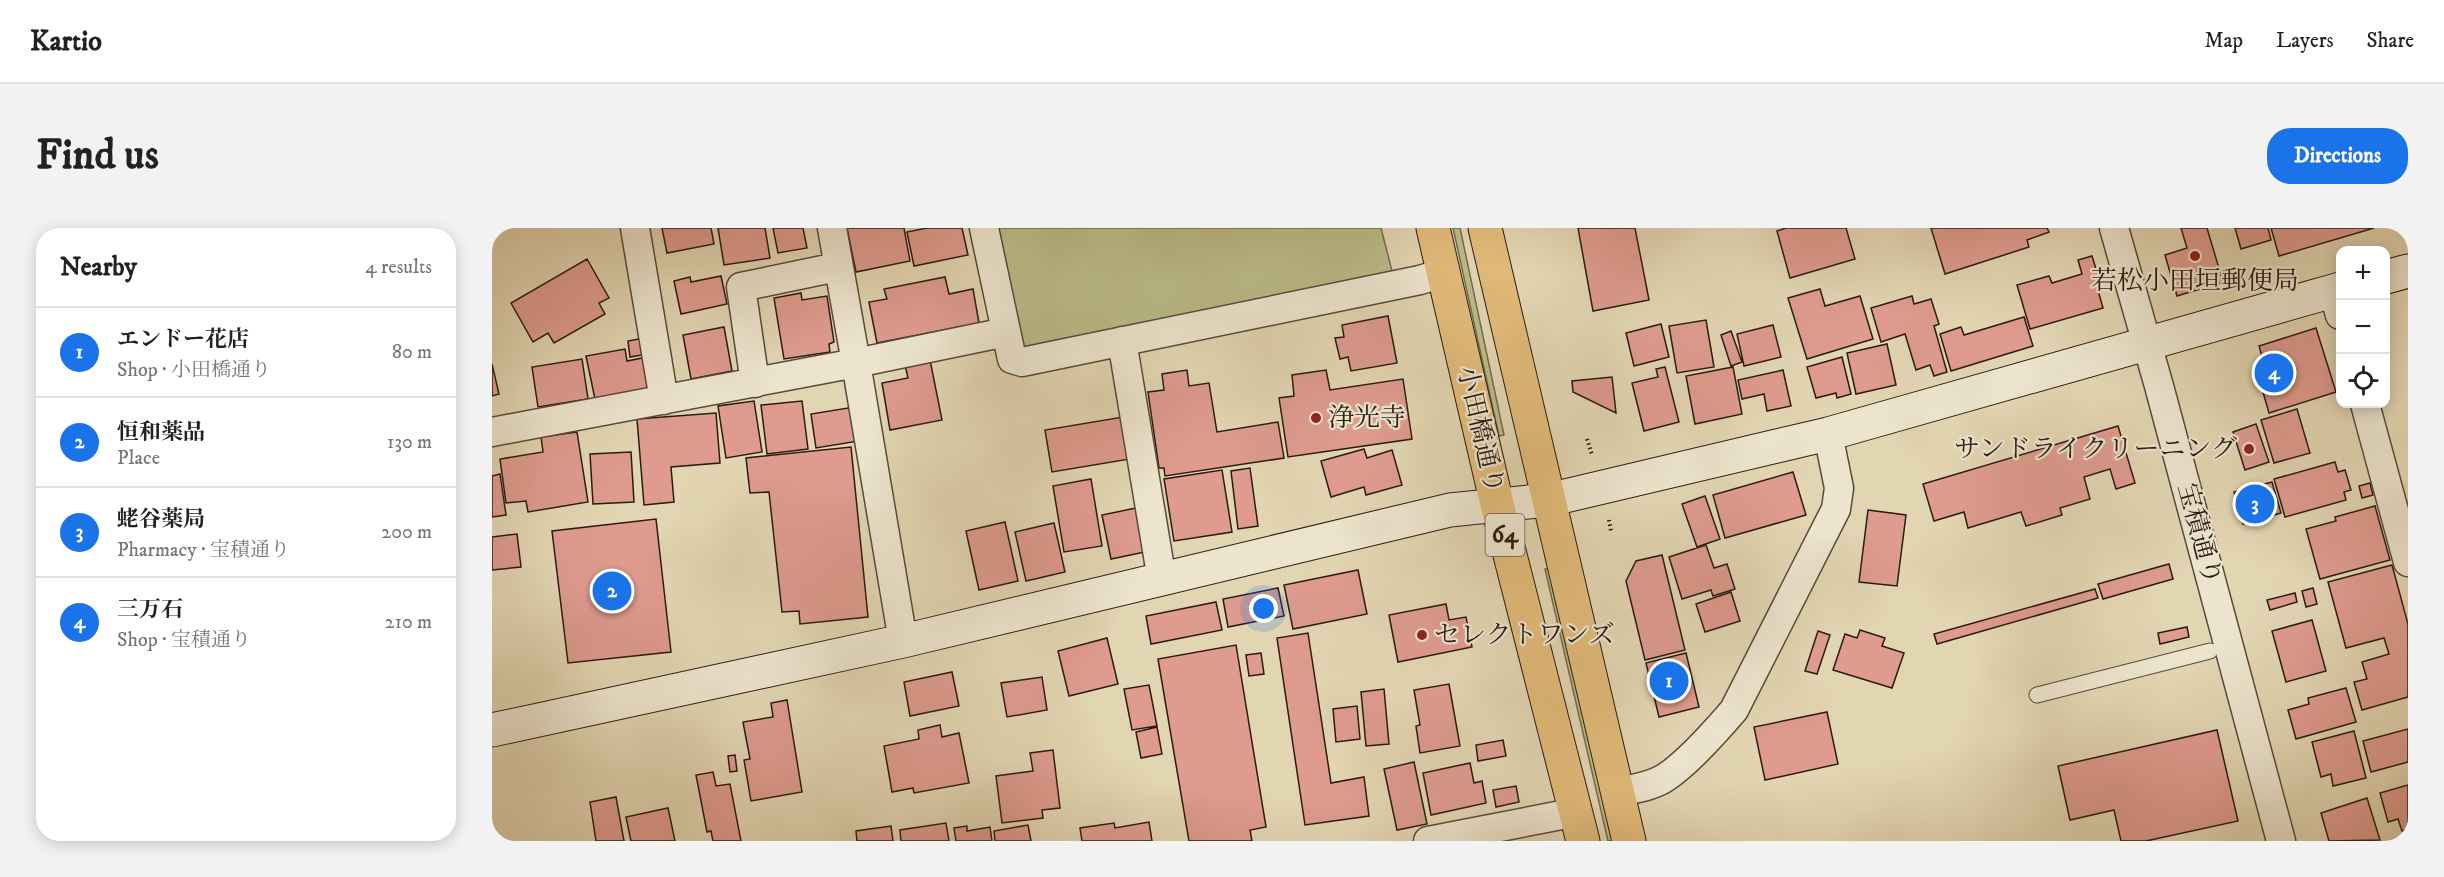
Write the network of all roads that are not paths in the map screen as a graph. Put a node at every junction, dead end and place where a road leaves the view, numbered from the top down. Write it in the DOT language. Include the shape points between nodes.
graph roads {
  1 [pos="635,228"];
  2 [pos="832,228"];
  3 [pos="984,228"];
  4 [pos="1433,228"];
  5 [pos="1485,228"];
  6 [pos="2115,228"];
  7 [pos="837,267"];
  8 [pos="2408,271"];
  9 [pos="1443,273"];
  10 [pos="2390,276"];
  11 [pos="2336,299"];
  12 [pos="1006,332"];
  13 [pos="1122,341"];
  14 [pos="2147,343"];
  15 [pos="856,363"];
  16 [pos="755,383"];
  17 [pos="664,400"];
  18 [pos="2366,408"];
  19 [pos="492,432"];
  20 [pos="1828,434"];
  21 [pos="1548,500"];
  22 [pos="1497,504"];
  23 [pos="2408,562"];
  24 [pos="1162,580"];
  25 [pos="903,641"];
  26 [pos="2210,651"];
  27 [pos="2037,695"];
  28 [pos="492,730"];
  29 [pos="1618,792"];
  30 [pos="1580,827"];
  31 [pos="1428,841"];
  32 [pos="1629,841"];
  33 [pos="2281,841"];
  1 -- 17 [label="street"];
  2 -- 7 [label="street"];
  3 -- 12 [label="street"];
  4 -- 9 [label="main road, 小田橋通り / 64"];
  5 -- 21 [label="main road, 小田橋通り / 64"];
  6 -- 14 [label="street, 宝積通り"];
  7 -- 15 [label="street"];
  7 -- 16 [label="street" via="741,287"];
  8 -- 10 [label="street"];
  9 -- 13 [label="street"];
  9 -- 22 [label="main road, 小田橋通り / 64"];
  11 -- 14 [label="street"];
  12 -- 13 [label="street" via="1012,359 1022,362"];
  12 -- 15 [label="street"];
  13 -- 24 [label="street"];
  14 -- 20 [label="street"];
  14 -- 33 [label="street, 宝積通り"];
  15 -- 16 [label="street"];
  15 -- 25 [label="street"];
  16 -- 17 [label="street"];
  17 -- 19 [label="street"];
  18 -- 23 [label="street"];
  20 -- 21 [label="street"];
  20 -- 29 [label="street" via="1839,488 1836,509 1734,710 1711,737 1663,779"];
  21 -- 22 [label="street"];
  21 -- 29 [label="main road, 小田橋通り / 64"];
  22 -- 24 [label="street" via="1450,510"];
  22 -- 30 [label="main road, 小田橋通り / 64"];
  24 -- 25 [label="street"];
  25 -- 28 [label="street"];
  26 -- 27 [label="lane"];
  29 -- 32 [label="main road, 小田橋通り / 64"];
  30 -- 31 [label="street"];
}
